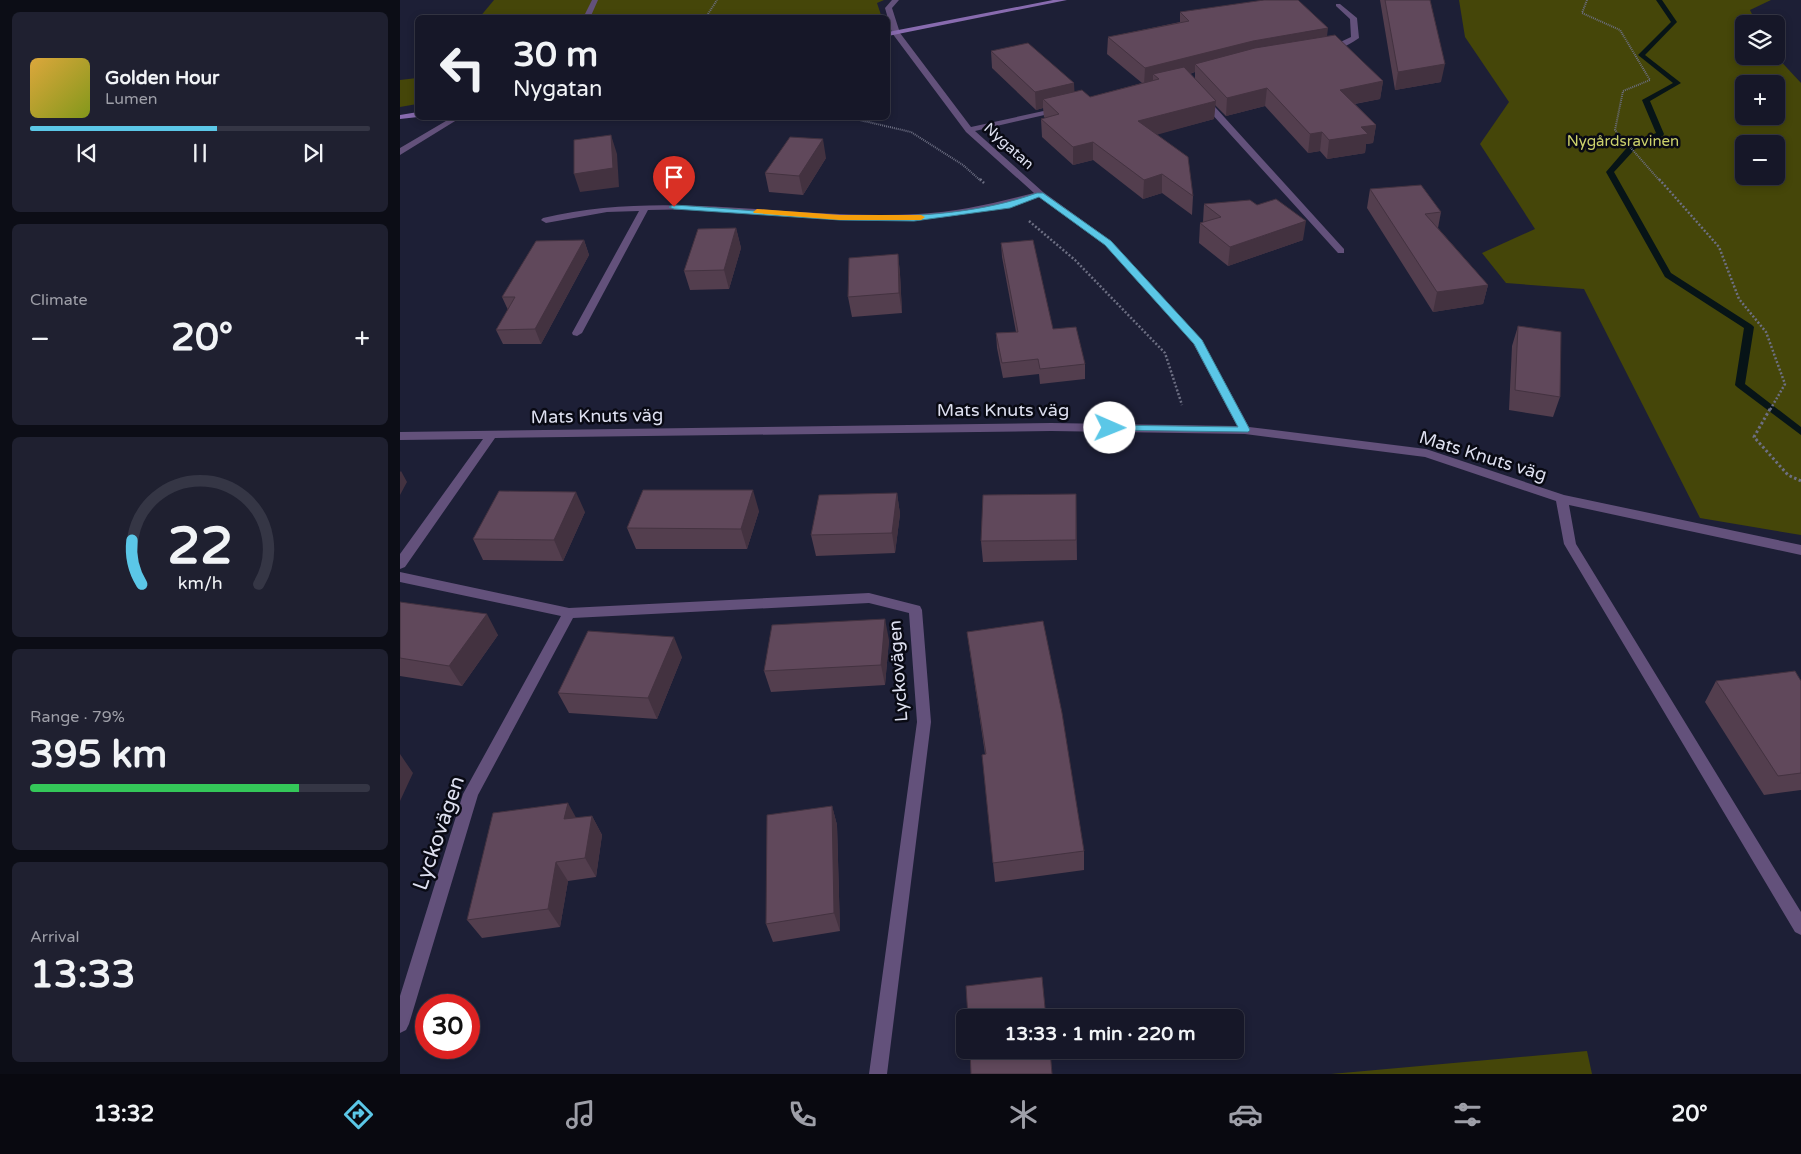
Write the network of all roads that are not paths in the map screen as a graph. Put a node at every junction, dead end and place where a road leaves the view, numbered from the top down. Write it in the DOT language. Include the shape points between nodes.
graph roads {
  1 [pos="595,0"];
  2 [pos="896,0"];
  3 [pos="1064,0"];
  4 [pos="1338,5"];
  5 [pos="588,15"];
  6 [pos="889,15"];
  7 [pos="890,20"];
  8 [pos="892,33"];
  9 [pos="1318,50"];
  10 [pos="1198,94"];
  11 [pos="1063,108"];
  12 [pos="415,114"];
  13 [pos="400,117"];
  14 [pos="453,120"];
  15 [pos="969,130"];
  16 [pos="400,152"];
  17 [pos="1040,194"];
  18 [pos="645,208"];
  19 [pos="546,220"];
  20 [pos="1341,251"];
  21 [pos="577,334"];
  22 [pos="1245,430"];
  23 [pos="491,435"];
  24 [pos="400,436"];
  25 [pos="1562,499"];
  26 [pos="1801,550"];
  27 [pos="400,564"];
  28 [pos="400,577"];
  29 [pos="569,613"];
  30 [pos="1801,927"];
  31 [pos="400,1024"];
  32 [pos="878,1074"];
  1 -- 5 [label="street"];
  2 -- 6 [label="street, Nygatan" via="888,8"];
  3 -- 8 [label="street"];
  4 -- 9 [label="street" via="1353,18 1355,38 1336,47"];
  7 -- 8 [label="street, Nygatan"];
  8 -- 15 [label="street, Nygatan"];
  10 -- 20 [label="street"];
  11 -- 15 [label="street"];
  12 -- 13 [label="street"];
  14 -- 16 [label="street"];
  15 -- 17 [label="street, Nygatan"];
  17 -- 18 [label="street" via="1010,205 914,218 840,218 688,207"];
  17 -- 22 [label="street, Nygatan" via="1108,243 1198,342"];
  18 -- 19 [label="street" via="615,208"];
  18 -- 21 [label="street"];
  22 -- 23 [label="street, Mats Knuts väg" via="1051,427"];
  22 -- 25 [label="street, Mats Knuts väg" via="1426,453"];
  23 -- 24 [label="street, Mats Knuts väg"];
  23 -- 27 [label="street"];
  25 -- 26 [label="street, Mats Knuts väg"];
  25 -- 30 [label="street" via="1570,544"];
  28 -- 29 [label="street, Lyckovägen"];
  29 -- 31 [label="street, Lyckovägen" via="471,794"];
  29 -- 32 [label="street, Lyckovägen" via="869,598 915,610 924,722"];
}
